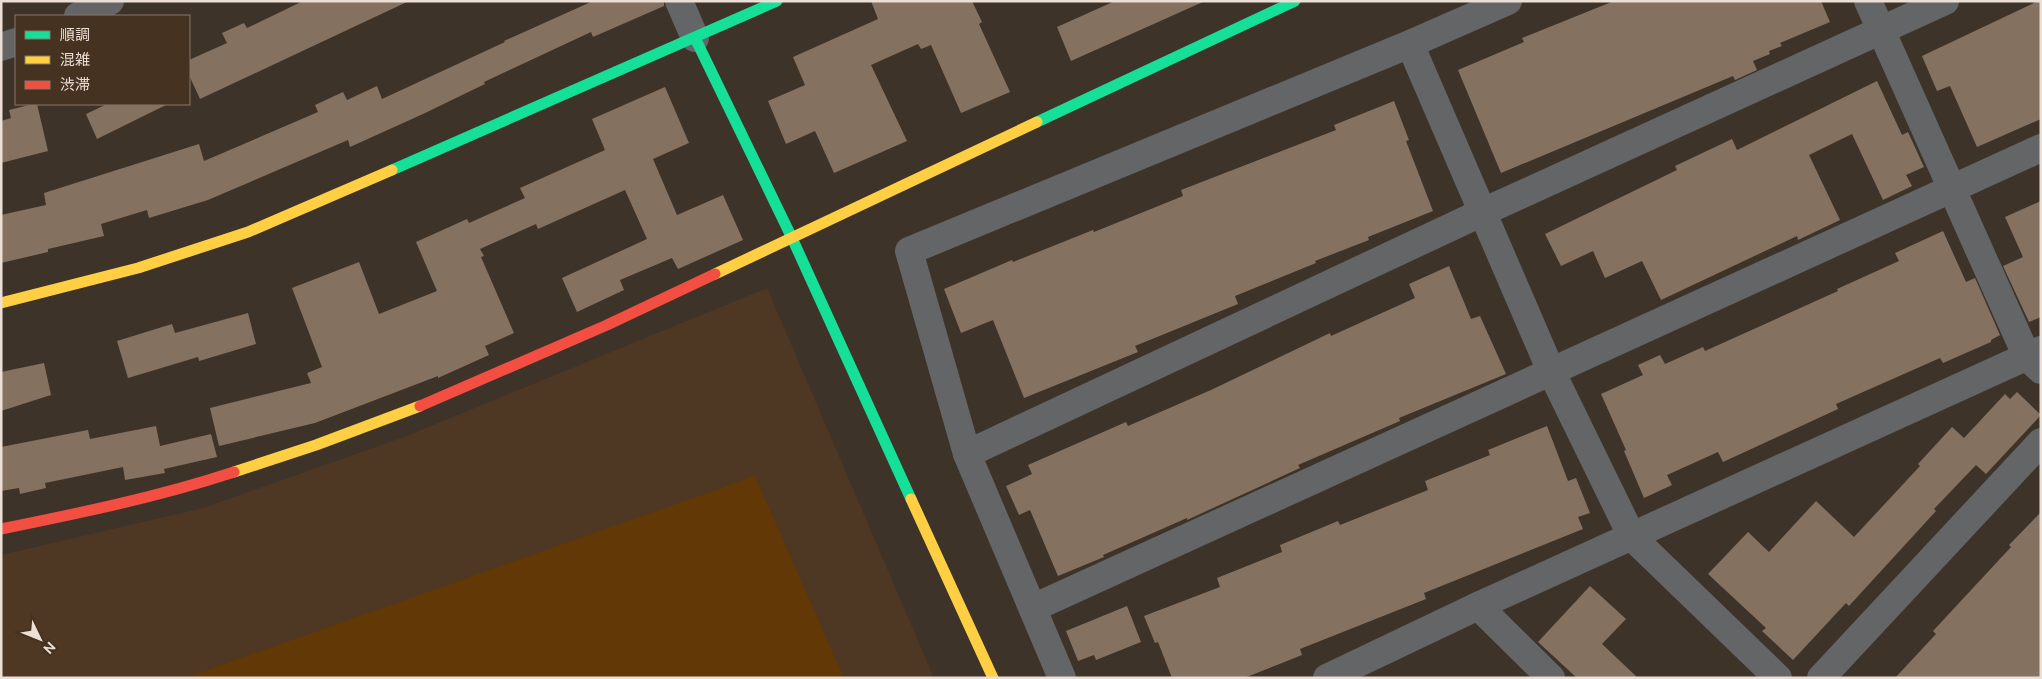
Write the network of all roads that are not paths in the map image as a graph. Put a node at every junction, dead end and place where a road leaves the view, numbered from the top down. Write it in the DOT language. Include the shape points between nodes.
graph roads {
  1 [pos="110,1"];
  2 [pos="679,1"];
  3 [pos="777,1"];
  4 [pos="1295,1"];
  5 [pos="1508,1"];
  6 [pos="1868,1"];
  7 [pos="1945,1"];
  8 [pos="80,15"];
  9 [pos="1881,31"];
  10 [pos="696,38"];
  11 [pos="15,42"];
  12 [pos="1410,44"];
  13 [pos="1,48"];
  14 [pos="2041,148"];
  15 [pos="1952,188"];
  16 [pos="1483,212"];
  17 [pos="792,238"];
  18 [pos="1,303"];
  19 [pos="2036,359"];
  20 [pos="1551,372"];
  21 [pos="2041,442"];
  22 [pos="967,454"];
  23 [pos="1,529"];
  24 [pos="1632,537"];
  25 [pos="1478,606"];
  26 [pos="1033,608"];
  27 [pos="993,678"];
  28 [pos="1062,678"];
  29 [pos="1327,678"];
  30 [pos="1550,678"];
  31 [pos="1778,678"];
  32 [pos="1820,678"];
  1 -- 8 [label="street"];
  2 -- 10 [label="street"];
  3 -- 10 [label="street"];
  4 -- 17 [label="street"];
  5 -- 12 [label="street"];
  6 -- 9 [label="street"];
  7 -- 9 [label="street"];
  9 -- 15 [label="street"];
  9 -- 16 [label="street"];
  10 -- 17 [label="street"];
  10 -- 18 [label="street" via="248,232 138,268"];
  11 -- 13 [label="street"];
  12 -- 16 [label="street"];
  12 -- 22 [label="street" via="909,251"];
  14 -- 15 [label="street"];
  15 -- 19 [label="street"];
  15 -- 20 [label="street"];
  16 -- 20 [label="street"];
  16 -- 22 [label="street"];
  17 -- 23 [label="street" via="607,325 428,403 316,445 187,486 92,511"];
  17 -- 27 [label="street"];
  19 -- 24 [label="street"];
  20 -- 24 [label="street"];
  20 -- 26 [label="street"];
  21 -- 32 [label="street"];
  22 -- 26 [label="street"];
  24 -- 25 [label="street"];
  24 -- 31 [label="street"];
  25 -- 29 [label="street"];
  25 -- 30 [label="street"];
  26 -- 28 [label="street"];
}
